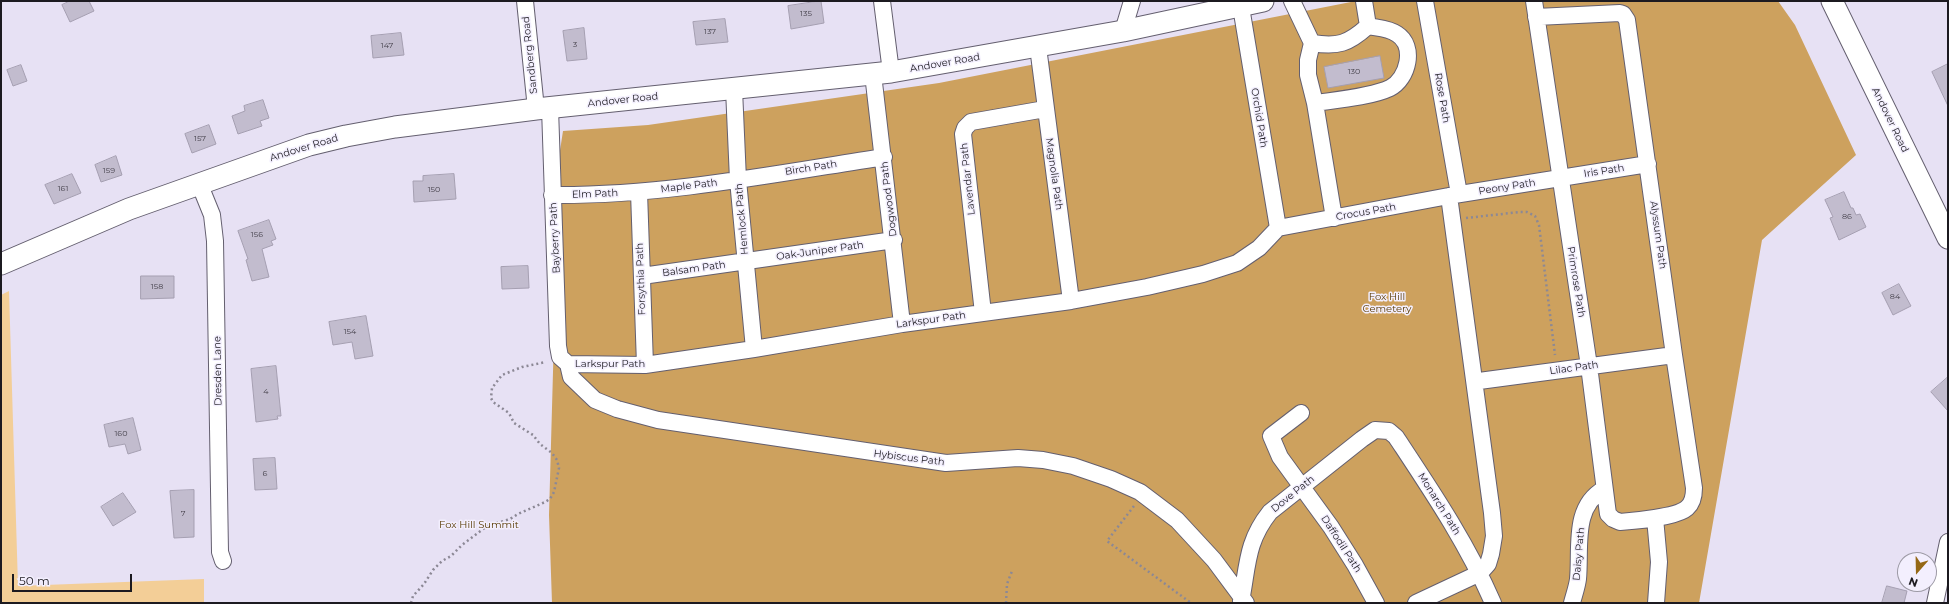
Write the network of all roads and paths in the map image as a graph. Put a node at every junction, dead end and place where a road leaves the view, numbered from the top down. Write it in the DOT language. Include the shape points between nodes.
graph roads {
  1 [pos="525,1"];
  2 [pos="882,1"];
  3 [pos="1132,1"];
  4 [pos="1263,1"];
  5 [pos="1292,1"];
  6 [pos="1364,1"];
  7 [pos="1425,1"];
  8 [pos="1534,1"];
  9 [pos="1832,1"];
  10 [pos="1241,7"];
  11 [pos="1536,17"];
  12 [pos="1368,26"];
  13 [pos="1123,31"];
  14 [pos="1312,43"];
  15 [pos="1038,47"];
  16 [pos="882,73"];
  17 [pos="734,89"];
  18 [pos="1315,103"];
  19 [pos="543,108"];
  20 [pos="1045,109"];
  21 [pos="884,157"];
  22 [pos="1648,164"];
  23 [pos="1560,178"];
  24 [pos="738,180"];
  25 [pos="199,183"];
  26 [pos="639,192"];
  27 [pos="552,195"];
  28 [pos="1454,195"];
  29 [pos="1334,218"];
  30 [pos="1452,219"];
  31 [pos="1278,228"];
  32 [pos="1948,238"];
  33 [pos="894,240"];
  34 [pos="746,262"];
  35 [pos="1,264"];
  36 [pos="642,276"];
  37 [pos="1071,301"];
  38 [pos="983,313"];
  39 [pos="902,324"];
  40 [pos="754,349"];
  41 [pos="1674,355"];
  42 [pos="564,360"];
  43 [pos="645,365"];
  44 [pos="1589,366"];
  45 [pos="1556,370"];
  46 [pos="1474,380"];
  47 [pos="1300,413"];
  48 [pos="1396,436"];
  49 [pos="1303,487"];
  50 [pos="1604,488"];
  51 [pos="1142,494"];
  52 [pos="1655,518"];
  53 [pos="1948,542"];
  54 [pos="223,562"];
  55 [pos="1012,571"];
  56 [pos="1480,574"];
  57 [pos="1243,600"];
  58 [pos="411,603"];
  59 [pos="1006,603"];
  60 [pos="1191,603"];
  61 [pos="1376,603"];
  62 [pos="1416,603"];
  63 [pos="1493,603"];
  64 [pos="1572,603"];
  65 [pos="1656,603"];
  66 [pos="1935,603"];
  1 -- 19 [label="street, Sandberg Road"];
  2 -- 16 [label="street, Dogwood Path"];
  3 -- 13 [label="street"];
  4 -- 10 [label="main road, Andover Road"];
  5 -- 14 [label="street"];
  6 -- 12 [label="street"];
  7 -- 28 [label="street, Rose Path"];
  8 -- 11 [label="street, Primrose Path"];
  9 -- 32 [label="main road, Andover Road"];
  10 -- 13 [label="main road, Andover Road"];
  10 -- 31 [label="street, Orchid Path"];
  11 -- 22 [label="street, Alyssum Path" via="1620,13 1626,16"];
  11 -- 23 [label="street, Primrose Path"];
  12 -- 14 [label="street" via="1357,36 1340,44"];
  12 -- 18 [label="street" via="1391,30 1405,43 1408,52 1406,68 1400,80 1390,88 1374,93"];
  13 -- 15 [label="main road, Andover Road"];
  14 -- 18 [label="street" via="1308,75"];
  15 -- 16 [label="main road, Andover Road"];
  15 -- 20 [label="street, Magnolia Path"];
  16 -- 17 [label="main road, Andover Road"];
  16 -- 21 [label="street, Dogwood Path"];
  17 -- 19 [label="main road, Andover Road"];
  17 -- 24 [label="street, Hemlock Path"];
  18 -- 29 [label="street"];
  19 -- 25 [label="main road, Andover Road" via="395,127 346,136 309,145"];
  19 -- 27 [label="street, Bayberry Path"];
  20 -- 37 [label="street, Magnolia Path"];
  20 -- 38 [label="street, Lavendar Path" via="971,122 963,134"];
  21 -- 24 [label="street, Birch Path"];
  21 -- 33 [label="street, Dogwood Path"];
  22 -- 23 [label="street, Iris Path"];
  22 -- 41 [label="street, Alyssum Path"];
  23 -- 28 [label="street, Peony Path"];
  23 -- 44 [label="street, Primrose Path"];
  24 -- 26 [label="street, Maple Path"];
  24 -- 34 [label="street, Hemlock Path"];
  25 -- 35 [label="main road, Andover Road" via="129,209"];
  25 -- 54 [label="street, Dresden Lane" via="212,215 215,241 220,552"];
  26 -- 27 [label="street, Elm Path"];
  26 -- 36 [label="street, Forsythia Path"];
  27 -- 42 [label="street, Bayberry Path"];
  28 -- 29 [label="street, Crocus Path"];
  28 -- 30 [label="street"];
  29 -- 31 [label="street, Crocus Path"];
  30 -- 45 [label="path" via="1520,212 1535,216 1539,225"];
  30 -- 46 [label="street"];
  31 -- 37 [label="street, Larkspur Path" via="1259,248 1237,263 1147,287"];
  33 -- 34 [label="street, Oak-Juniper Path"];
  33 -- 39 [label="street, Dogwood Path"];
  34 -- 36 [label="street, Balsam Path"];
  34 -- 40 [label="street, Hemlock Path"];
  36 -- 43 [label="street, Forsythia Path"];
  37 -- 38 [label="street, Larkspur Path"];
  38 -- 39 [label="street, Larkspur Path"];
  39 -- 40 [label="street, Larkspur Path"];
  40 -- 43 [label="street, Larkspur Path"];
  41 -- 44 [label="street, Lilac Path"];
  41 -- 52 [label="street, Alyssum Path" via="1694,495 1687,509"];
  42 -- 43 [label="street, Larkspur Path"];
  42 -- 51 [label="street, Hybiscus Path" via="570,377 595,400 616,409 658,420 946,463 1018,458 1043,460 1073,466 1112,479"];
  42 -- 58 [label="path" via="522,367 502,375 492,388 493,402 509,413 514,423 533,435 557,460 558,475 550,499 510,519 487,526 433,570 413,596"];
  44 -- 45 [label="street, Lilac Path"];
  44 -- 50 [label="street, Primrose Path"];
  45 -- 46 [label="street, Lilac Path"];
  46 -- 56 [label="street" via="1494,536 1488,564"];
  47 -- 49 [label="street, Daffodil Path" via="1271,436 1280,457"];
  48 -- 49 [label="street, Dove Path" via="1389,431 1375,430"];
  48 -- 56 [label="street, Monarch Path" via="1444,510"];
  49 -- 57 [label="street, Dove Path" via="1270,512 1259,528 1248,556"];
  49 -- 61 [label="street, Daffodil Path" via="1355,565"];
  50 -- 52 [label="street, Primrose Path" via="1608,514 1613,519 1620,522"];
  50 -- 64 [label="street, Daisy Path" via="1588,503 1582,519 1578,539 1578,579"];
  51 -- 57 [label="street, Hybiscus Path" via="1177,520 1214,560"];
  51 -- 60 [label="path" via="1108,541"];
  52 -- 65 [label="street" via="1659,562"];
  53 -- 66 [label="street"];
  55 -- 59 [label="path" via="1007,584"];
  56 -- 62 [label="street"];
  56 -- 63 [label="street, Monarch Path"];
}
